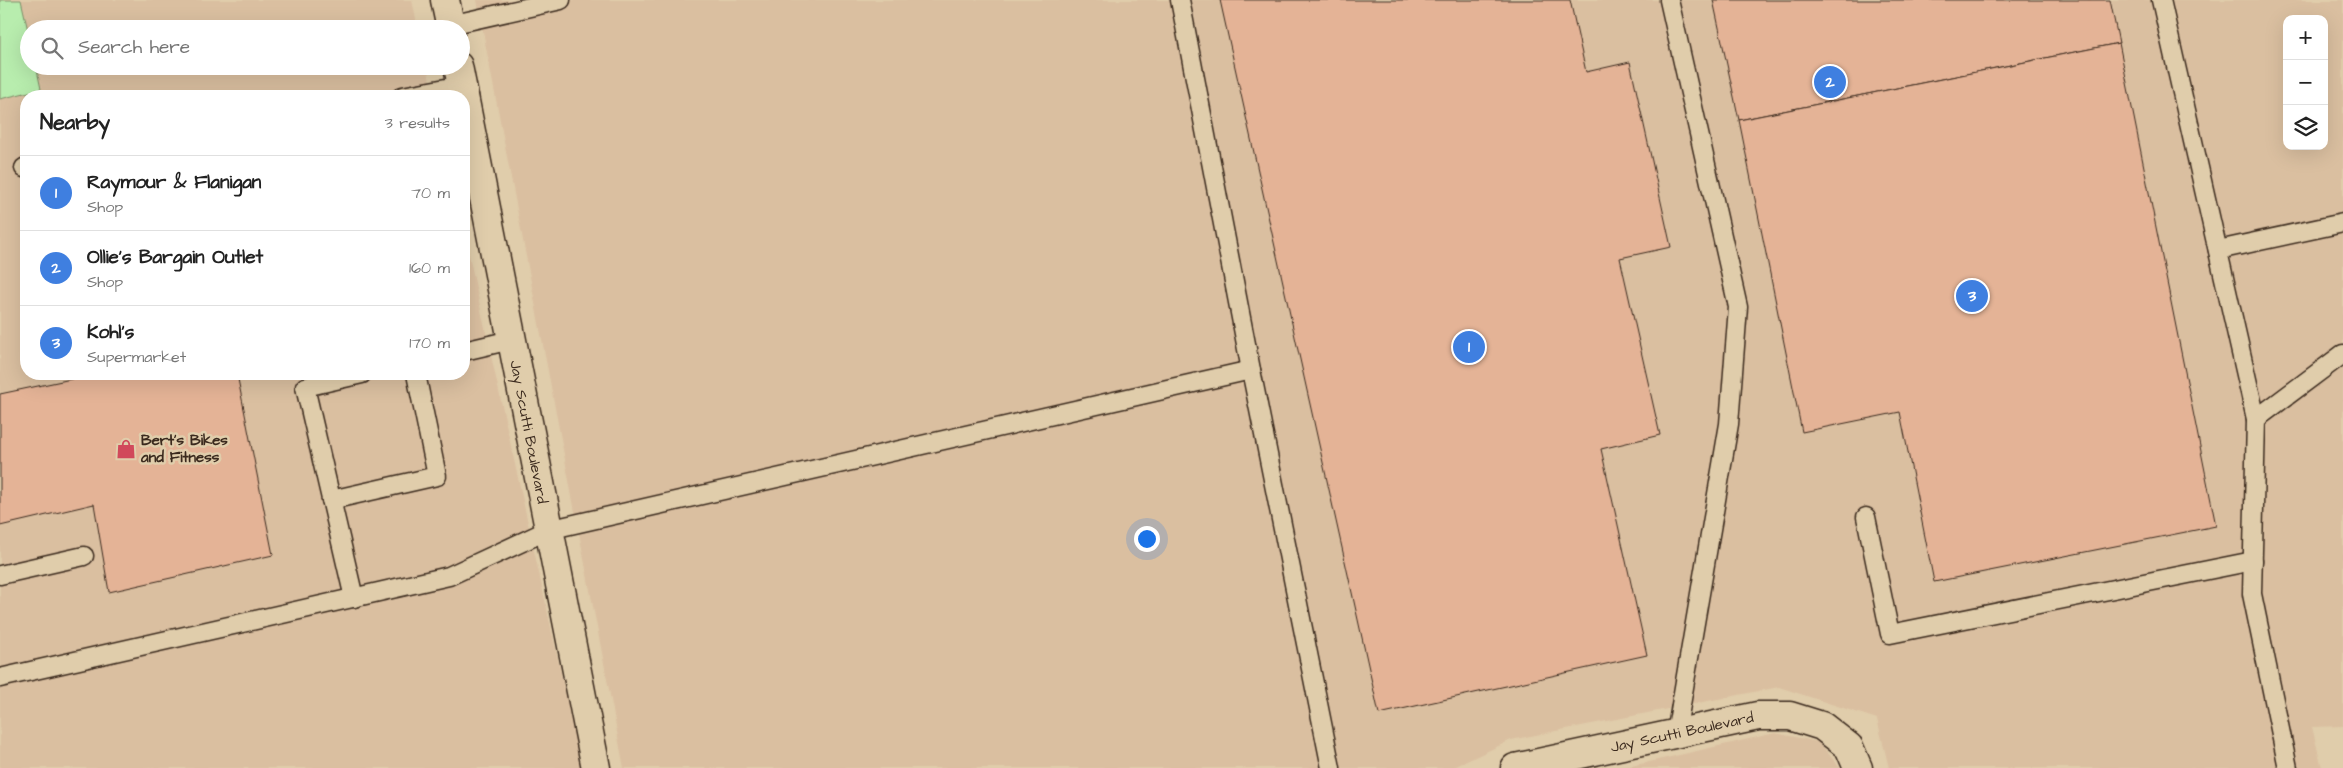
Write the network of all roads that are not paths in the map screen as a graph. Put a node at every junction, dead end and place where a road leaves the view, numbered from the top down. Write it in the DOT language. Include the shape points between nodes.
graph roads {
  1 [pos="561,0"];
  2 [pos="1180,0"];
  3 [pos="1669,0"];
  4 [pos="2161,0"];
  5 [pos="449,18"];
  6 [pos="462,86"];
  7 [pos="438,90"];
  8 [pos="470,127"];
  9 [pos="2343,223"];
  10 [pos="2218,250"];
  11 [pos="511,340"];
  12 [pos="470,349"];
  13 [pos="2343,354"];
  14 [pos="1250,370"];
  15 [pos="336,380"];
  16 [pos="417,380"];
  17 [pos="2256,419"];
  18 [pos="331,500"];
  19 [pos="1866,517"];
  20 [pos="548,530"];
  21 [pos="84,556"];
  22 [pos="2253,562"];
  23 [pos="0,575"];
  24 [pos="354,598"];
  25 [pos="0,678"];
  26 [pos="1676,734"];
  27 [pos="1550,764"];
  28 [pos="596,768"];
  29 [pos="1330,768"];
  30 [pos="1515,768"];
  31 [pos="1858,768"];
  32 [pos="2288,768"];
  1 -- 5 [label="lane"];
  2 -- 14 [label="lane"];
  3 -- 26 [label="lane" via="1738,307 1729,424"];
  4 -- 10 [label="lane"];
  6 -- 7 [label="lane"];
  8 -- 11 [label="street, Jay Scutti Boulevard"];
  9 -- 10 [label="lane"];
  10 -- 17 [label="lane"];
  11 -- 12 [label="lane"];
  11 -- 20 [label="street, Jay Scutti Boulevard"];
  13 -- 17 [label="lane"];
  14 -- 20 [label="lane"];
  14 -- 29 [label="lane"];
  15 -- 18 [label="lane" via="305,387"];
  16 -- 18 [label="lane" via="437,476"];
  17 -- 22 [label="lane"];
  18 -- 24 [label="lane"];
  19 -- 22 [label="lane" via="1890,634"];
  20 -- 24 [label="lane" via="449,576"];
  20 -- 28 [label="street, Jay Scutti Boulevard"];
  21 -- 23 [label="lane"];
  22 -- 32 [label="lane" via="2252,594"];
  24 -- 25 [label="lane"];
  26 -- 27 [label="street, Jay Scutti Boulevard"];
  26 -- 31 [label="street, Jay Scutti Boulevard" via="1758,716 1790,716 1822,726 1849,747"];
  27 -- 30 [label="street, Jay Scutti Boulevard"];
}
